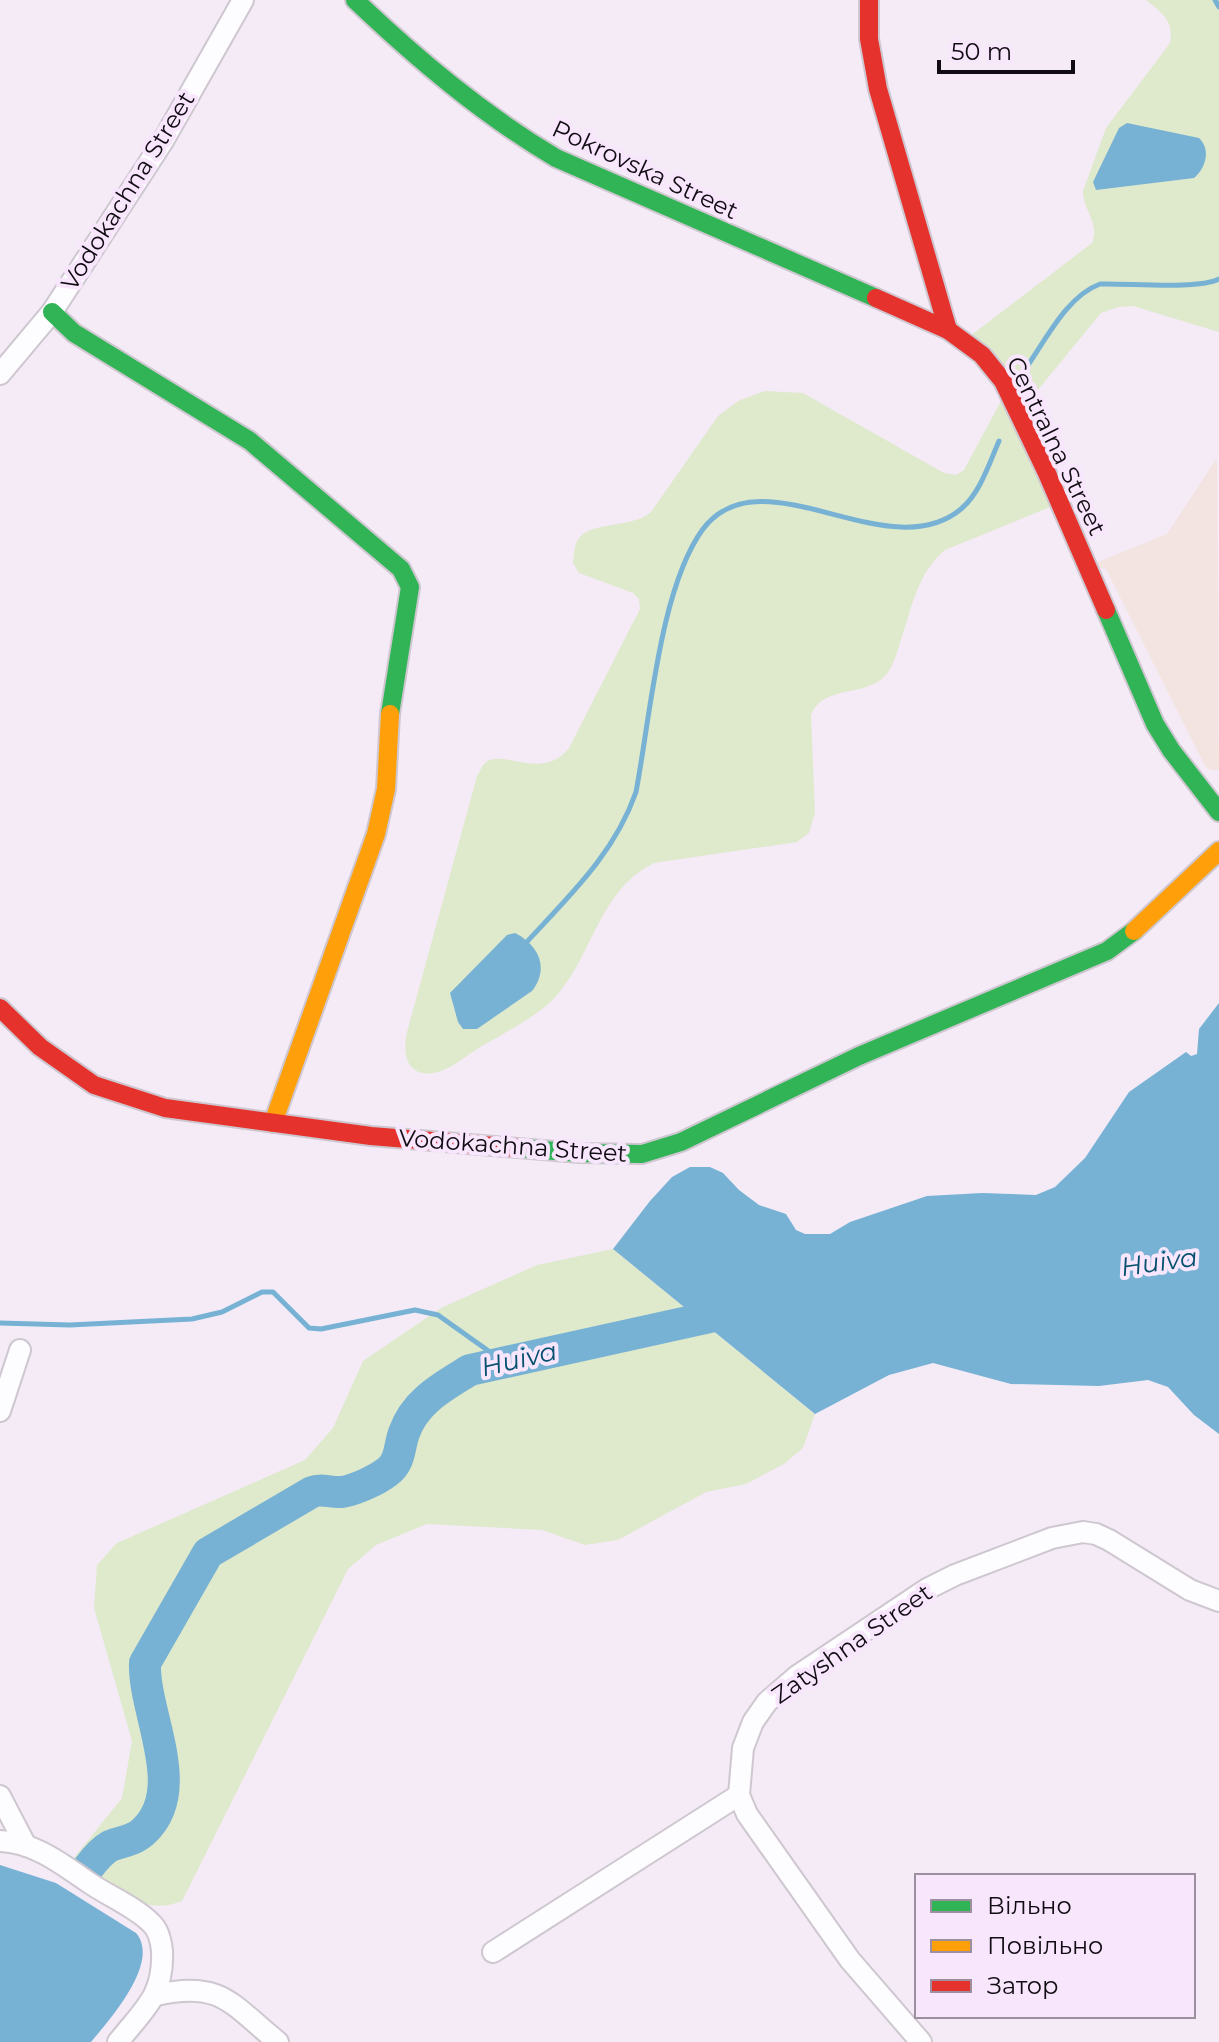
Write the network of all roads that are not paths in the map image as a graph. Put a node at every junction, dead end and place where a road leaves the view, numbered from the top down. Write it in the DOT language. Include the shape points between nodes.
graph roads {
  1 [pos="243,0"];
  2 [pos="355,0"];
  3 [pos="869,0"];
  4 [pos="52,312"];
  5 [pos="948,330"];
  6 [pos="0,374"];
  7 [pos="1219,812"];
  8 [pos="1219,851"];
  9 [pos="0,1008"];
  10 [pos="273,1123"];
  11 [pos="20,1350"];
  12 [pos="0,1411"];
  13 [pos="1219,1601"];
  14 [pos="739,1795"];
  15 [pos="0,1796"];
  16 [pos="0,1841"];
  17 [pos="26,1846"];
  18 [pos="493,1952"];
  19 [pos="156,1995"];
  20 [pos="118,2042"];
  21 [pos="278,2042"];
  22 [pos="921,2042"];
  1 -- 4 [label="street, Vodokachna Street" via="163,141"];
  2 -- 5 [label="street, Pokrovska Street" via="445,81 556,158"];
  3 -- 5 [label="street" via="878,89"];
  4 -- 6 [label="street, Vodokachna Street"];
  4 -- 10 [label="street" via="74,333 250,441 401,569 410,587 376,834"];
  5 -- 7 [label="street, Centralna Street" via="988,360 1003,381 1155,724"];
  8 -- 10 [label="street, Vodokachna Street" via="1107,951 859,1056 681,1142 642,1154 371,1136"];
  9 -- 10 [label="street, Vodokachna Street" via="40,1047 94,1085 165,1108"];
  11 -- 12 [label="street"];
  13 -- 14 [label="street, Zatyshna Street" via="1190,1590 1109,1540 1083,1532 1052,1538 955,1575 797,1676 767,1702 743,1748"];
  14 -- 18 [label="street"];
  14 -- 22 [label="street" via="850,1960"];
  15 -- 17 [label="street"];
  16 -- 17 [label="street"];
  17 -- 19 [label="street" via="139,1914 158,1932 162,1970"];
  19 -- 20 [label="street"];
  19 -- 21 [label="street" via="177,1990 220,1995"];
}
